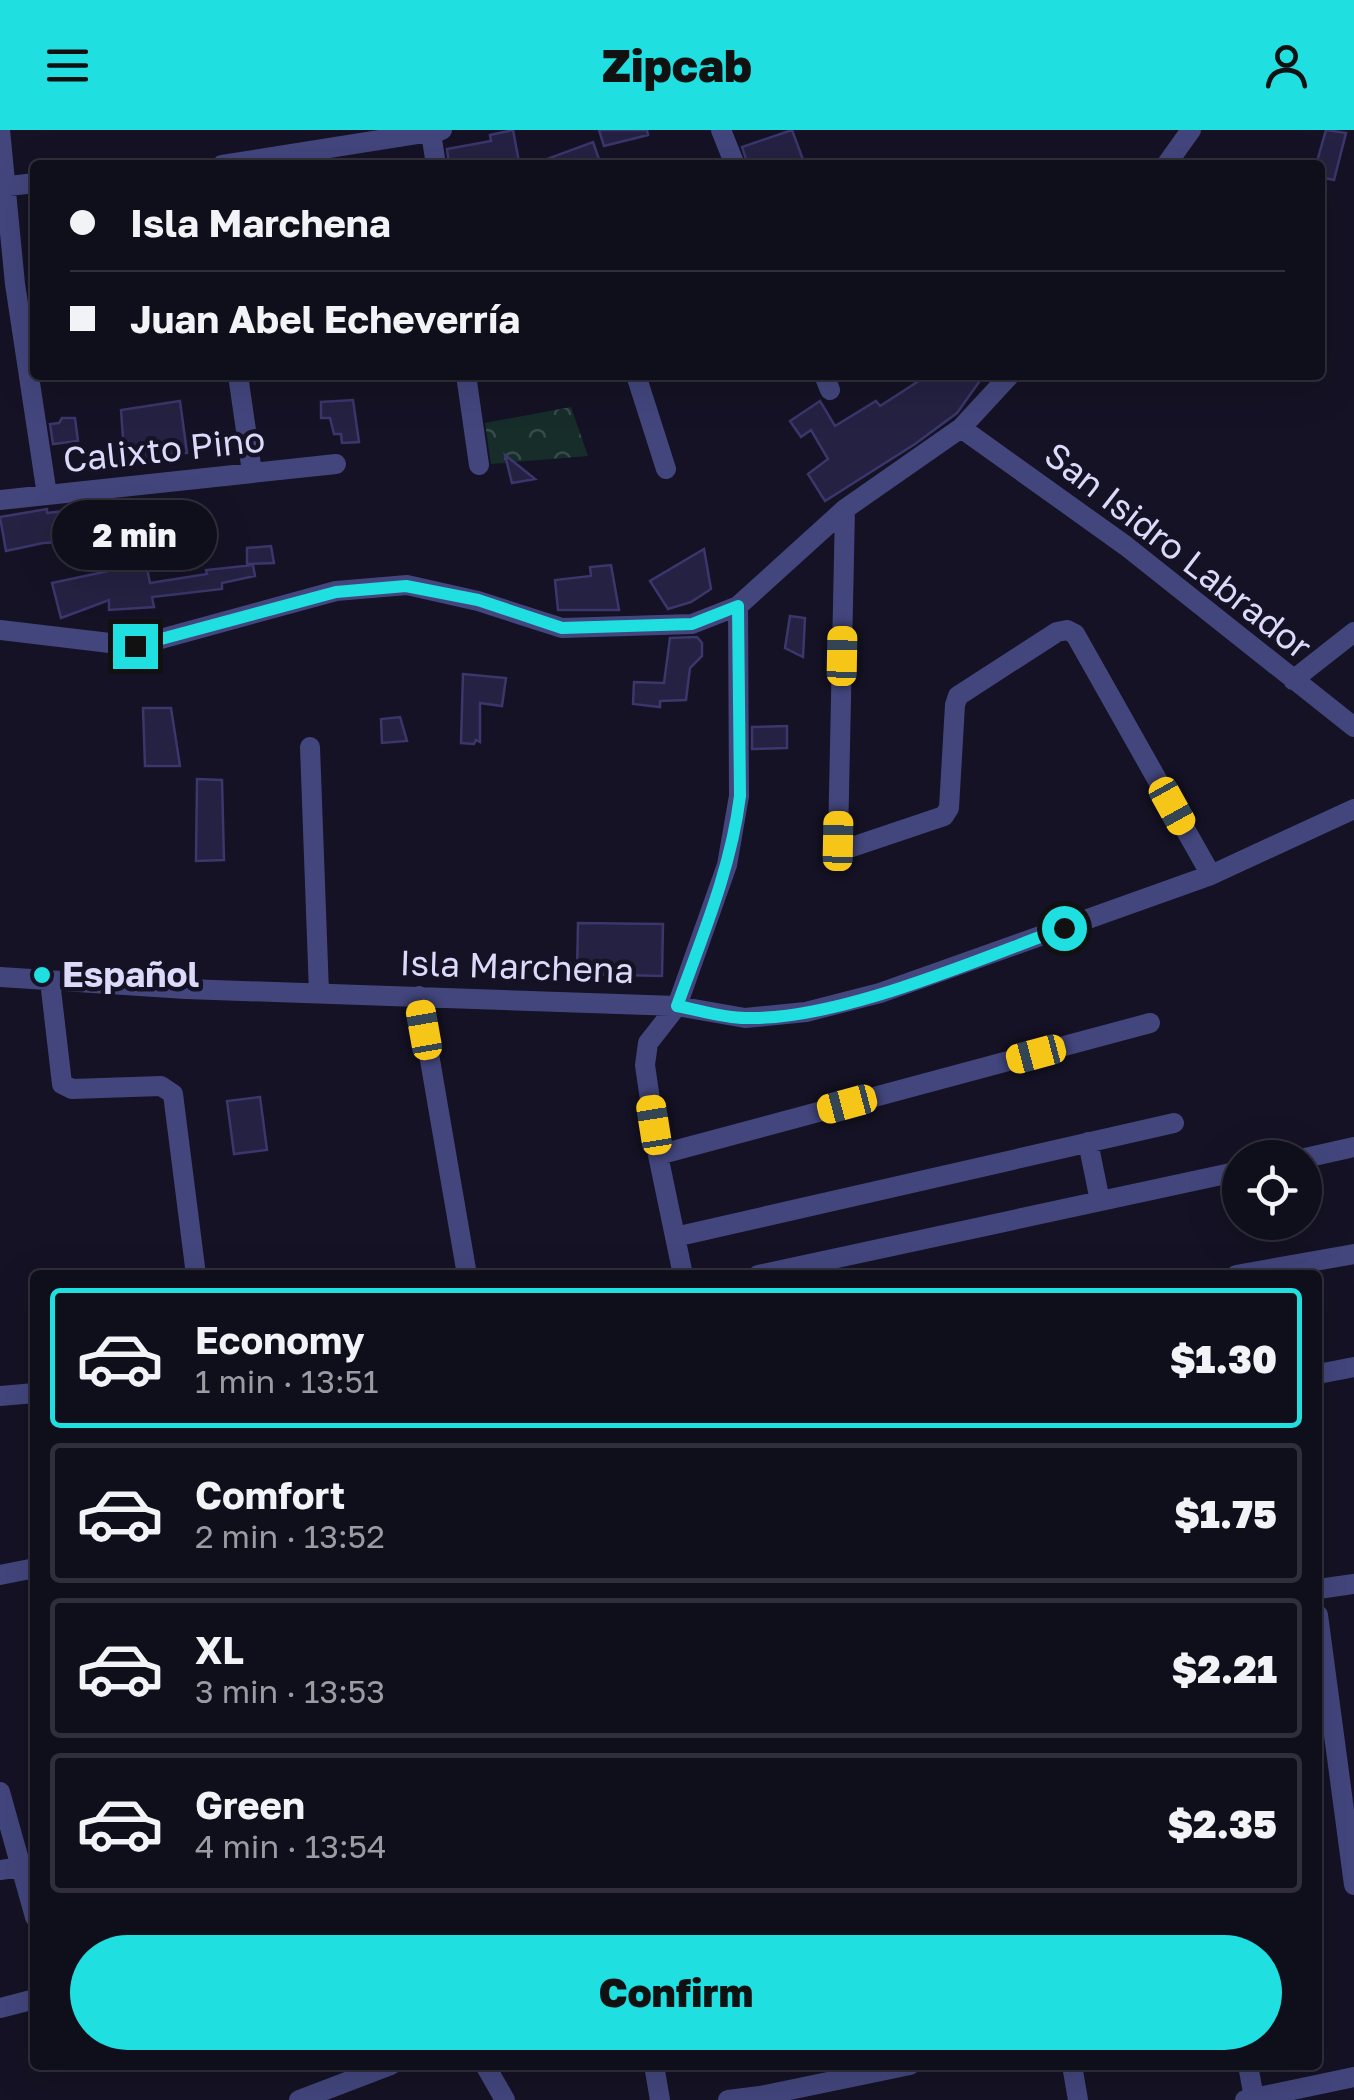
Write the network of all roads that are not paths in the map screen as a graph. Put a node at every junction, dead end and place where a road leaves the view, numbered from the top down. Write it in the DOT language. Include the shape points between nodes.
graph roads {
  1 [pos="0,130"];
  2 [pos="722,130"];
  3 [pos="1191,130"];
  4 [pos="436,131"];
  5 [pos="388,134"];
  6 [pos="249,160"];
  7 [pos="436,160"];
  8 [pos="733,160"];
  9 [pos="1170,160"];
  10 [pos="30,184"];
  11 [pos="3,186"];
  12 [pos="239,380"];
  13 [pos="467,380"];
  14 [pos="638,380"];
  15 [pos="1006,380"];
  16 [pos="961,428"];
  17 [pos="336,464"];
  18 [pos="479,464"];
  19 [pos="666,469"];
  20 [pos="252,472"];
  21 [pos="47,496"];
  22 [pos="0,500"];
  23 [pos="845,509"];
  24 [pos="738,606"];
  25 [pos="0,630"];
  26 [pos="1354,632"];
  27 [pos="1293,680"];
  28 [pos="1354,727"];
  29 [pos="310,747"];
  30 [pos="1352,816"];
  31 [pos="1211,875"];
  32 [pos="0,977"];
  33 [pos="50,981"];
  34 [pos="319,993"];
  35 [pos="418,996"];
  36 [pos="677,1006"];
  37 [pos="1150,1023"];
  38 [pos="1174,1123"];
  39 [pos="1088,1142"];
  40 [pos="1354,1148"];
  41 [pos="658,1155"];
  42 [pos="1322,1155"];
  43 [pos="1222,1175"];
  44 [pos="1100,1200"];
  45 [pos="675,1237"];
  46 [pos="1354,1254"];
  47 [pos="195,1270"];
  48 [pos="466,1270"];
  49 [pos="682,1270"];
  50 [pos="781,1270"];
  51 [pos="1277,1270"];
  52 [pos="1354,1368"];
  53 [pos="1322,1373"];
  54 [pos="30,1393"];
  55 [pos="0,1396"];
  56 [pos="30,1569"];
  57 [pos="0,1575"];
  58 [pos="1354,1584"];
  59 [pos="1322,1588"];
  60 [pos="1322,1641"];
  61 [pos="0,1792"];
  62 [pos="1351,1828"];
  63 [pos="11,1869"];
  64 [pos="1354,1885"];
  65 [pos="30,1908"];
  66 [pos="30,1999"];
  67 [pos="0,2008"];
  68 [pos="378,2070"];
  69 [pos="488,2070"];
  70 [pos="655,2070"];
  71 [pos="864,2070"];
  72 [pos="1073,2070"];
  73 [pos="1250,2070"];
  74 [pos="837,2073"];
  75 [pos="1354,2077"];
  76 [pos="1259,2098"];
  77 [pos="299,2100"];
  78 [pos="505,2100"];
  79 [pos="660,2100"];
  80 [pos="728,2100"];
  81 [pos="1078,2100"];
  1 -- 11 [label="street"];
  2 -- 8 [label="street"];
  3 -- 9 [label="street"];
  4 -- 5 [label="street"];
  4 -- 7 [label="street"];
  5 -- 6 [label="street"];
  10 -- 11 [label="street"];
  11 -- 21 [label="street"];
  12 -- 20 [label="street"];
  13 -- 18 [label="street"];
  14 -- 19 [label="street"];
  15 -- 16 [label="street"];
  16 -- 23 [label="street"];
  16 -- 27 [label="street, San Isidro Labrador" via="1126,546"];
  17 -- 20 [label="street, Calixto Pino"];
  20 -- 21 [label="street, Calixto Pino"];
  21 -- 22 [label="street, Calixto Pino"];
  23 -- 24 [label="street"];
  23 -- 31 [label="street" via="841,846 944,816 958,696 1066,630 1075,634"];
  24 -- 25 [label="street" via="692,624 562,628 478,600 406,586 336,592 135,646"];
  24 -- 36 [label="street" via="736,825"];
  26 -- 27 [label="street"];
  27 -- 28 [label="street, San Isidro Labrador"];
  29 -- 34 [label="street"];
  30 -- 31 [label="street, Isla Marchena"];
  31 -- 36 [label="street, Isla Marchena" via="880,993 806,1012 745,1018"];
  32 -- 33 [label="street, Isla Marchena"];
  33 -- 34 [label="street, Isla Marchena"];
  33 -- 47 [label="street" via="62,1084 72,1090 161,1086 172,1094"];
  34 -- 35 [label="street, Isla Marchena"];
  35 -- 36 [label="street, Isla Marchena"];
  35 -- 48 [label="street"];
  36 -- 41 [label="street" via="648,1043 645,1065"];
  37 -- 41 [label="street"];
  38 -- 39 [label="street"];
  39 -- 44 [label="street"];
  39 -- 45 [label="street"];
  40 -- 42 [label="street"];
  41 -- 45 [label="street"];
  43 -- 44 [label="street"];
  44 -- 50 [label="street"];
  45 -- 49 [label="street"];
  46 -- 51 [label="street"];
  52 -- 53 [label="street"];
  54 -- 55 [label="street"];
  56 -- 57 [label="street"];
  58 -- 59 [label="street"];
  60 -- 62 [label="street"];
  61 -- 63 [label="street"];
  62 -- 64 [label="street"];
  63 -- 65 [label="street"];
  66 -- 67 [label="street"];
  68 -- 77 [label="street"];
  69 -- 78 [label="street"];
  70 -- 79 [label="street"];
  71 -- 74 [label="street"];
  72 -- 81 [label="street"];
  73 -- 76 [label="street"];
  74 -- 80 [label="street"];
  75 -- 76 [label="street"];
}
